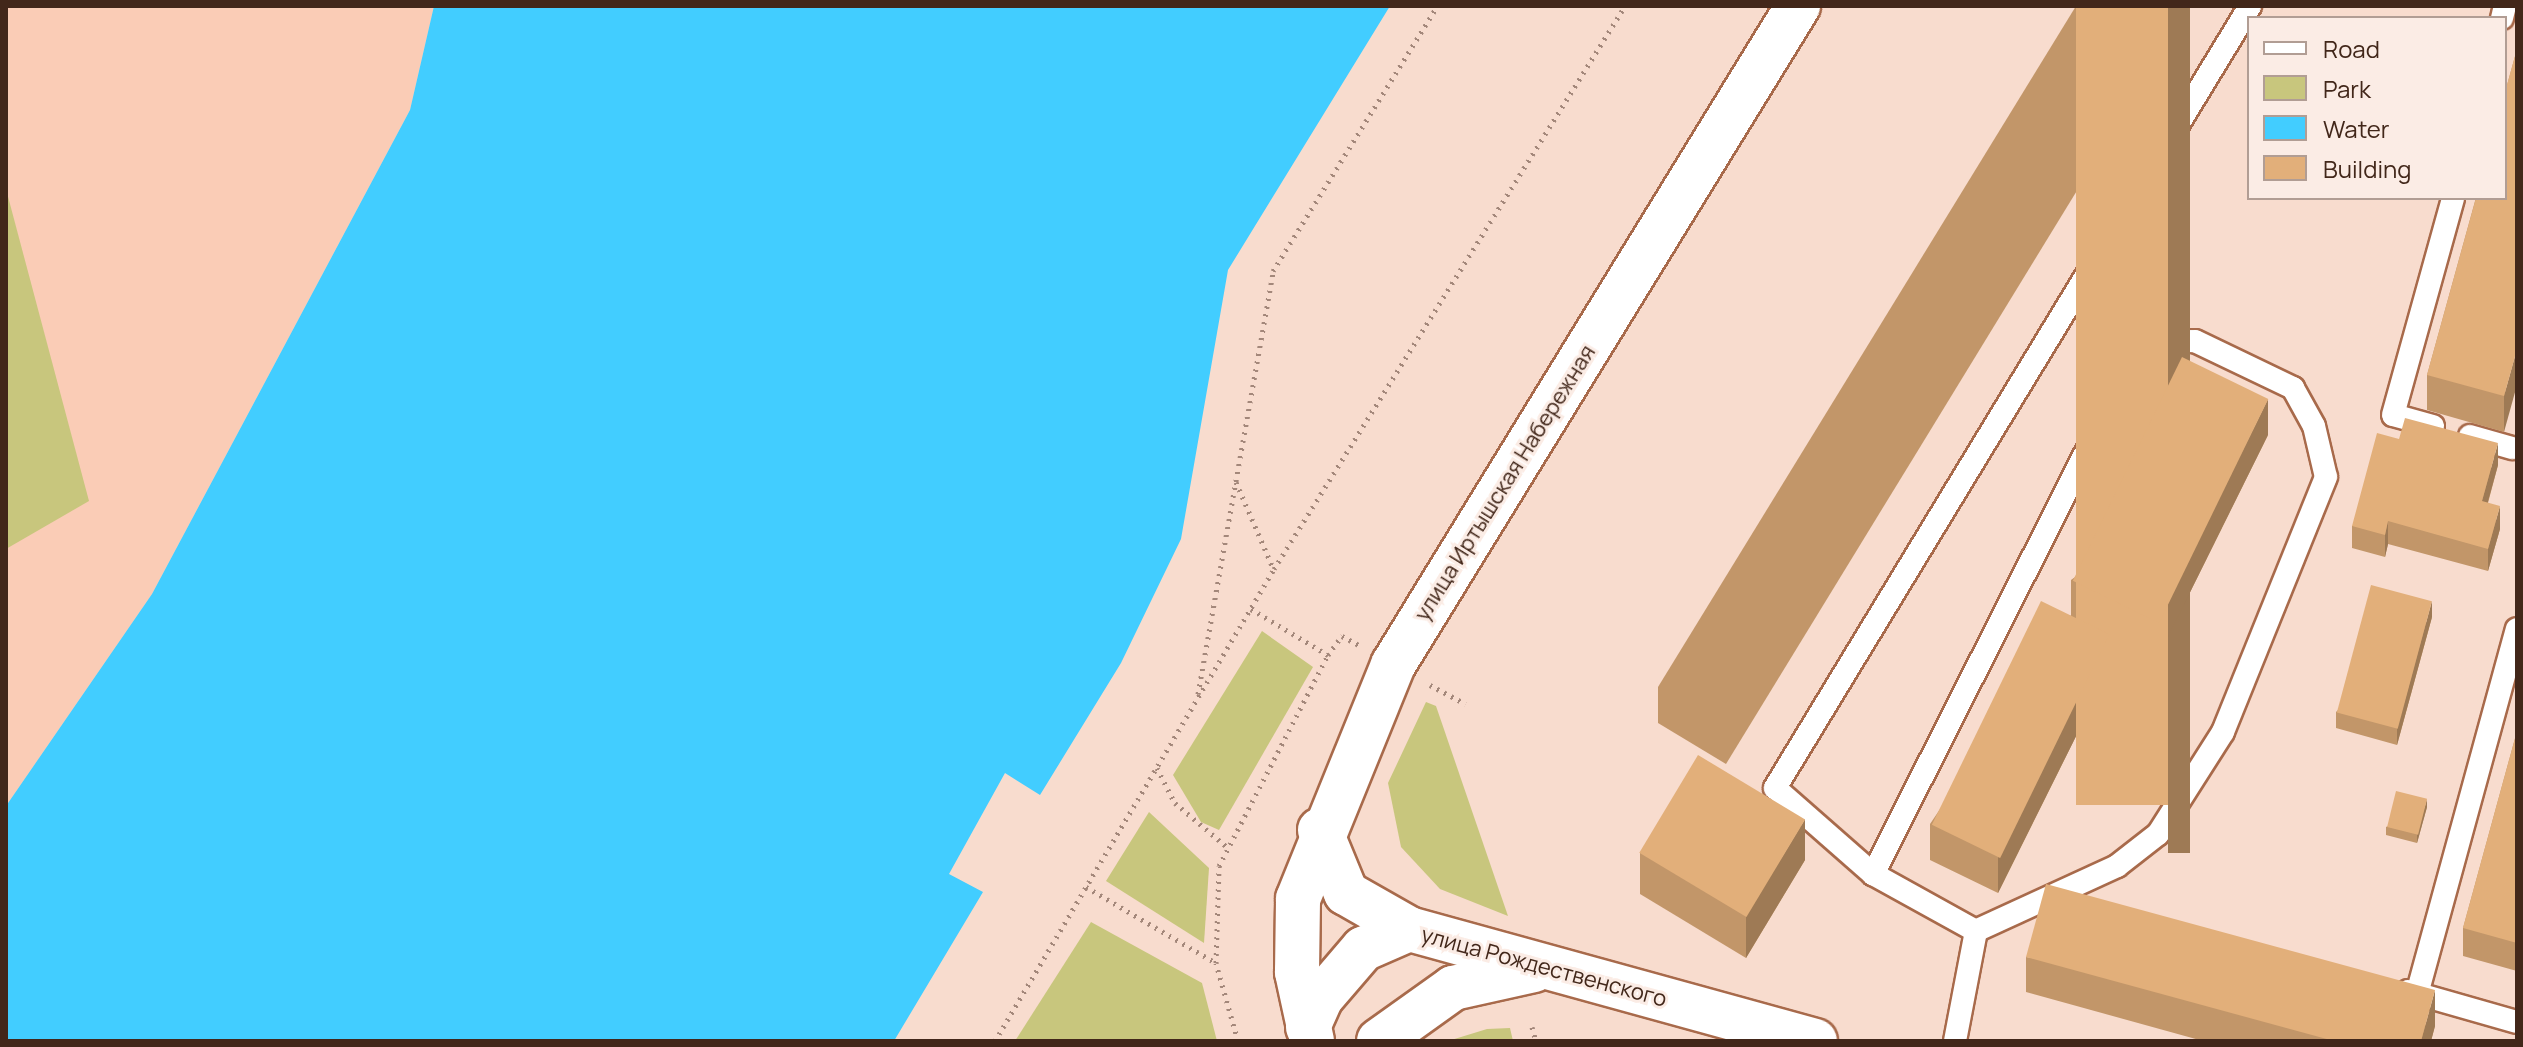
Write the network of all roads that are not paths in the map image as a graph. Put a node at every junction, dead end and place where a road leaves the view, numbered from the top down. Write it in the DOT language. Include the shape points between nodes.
graph roads {
  1 [pos="1798,6"];
  2 [pos="2250,6"];
  3 [pos="2452,200"];
  4 [pos="2512,448"];
  5 [pos="2517,629"];
  6 [pos="1320,830"];
  7 [pos="1873,874"];
  8 [pos="2056,895"];
  9 [pos="2086,903"];
  10 [pos="1409,929"];
  11 [pos="1976,931"];
  12 [pos="1548,968"];
  13 [pos="2387,985"];
  14 [pos="2417,994"];
  15 [pos="1306,1020"];
  16 [pos="2510,1027"];
  17 [pos="1379,1041"];
  18 [pos="1815,1041"];
  19 [pos="1955,1041"];
  1 -- 6 [label="main road, улица Иртышская Набережная" via="1393,665"];
  2 -- 7 [label="lane" via="1775,788"];
  3 -- 4 [label="lane" via="2393,415"];
  5 -- 14 [label="lane"];
  6 -- 10 [label="main road, улица Рождественского" via="1346,893"];
  6 -- 15 [label="main road, улица Иртышская Набережная" via="1298,899"];
  7 -- 8 [label="lane" via="2133,359 2160,340 2195,341 2293,388 2314,426 2326,477 2223,732 2158,834 2117,866"];
  7 -- 11 [label="lane"];
  8 -- 9 [label="lane"];
  8 -- 11 [label="lane"];
  10 -- 12 [label="main road, улица Рождественского"];
  10 -- 15 [label="main road" via="1363,949"];
  11 -- 19 [label="lane"];
  12 -- 17 [label="main road" via="1453,988"];
  12 -- 18 [label="main road, улица Рождественского"];
  13 -- 14 [label="lane"];
  14 -- 16 [label="lane"];
}
